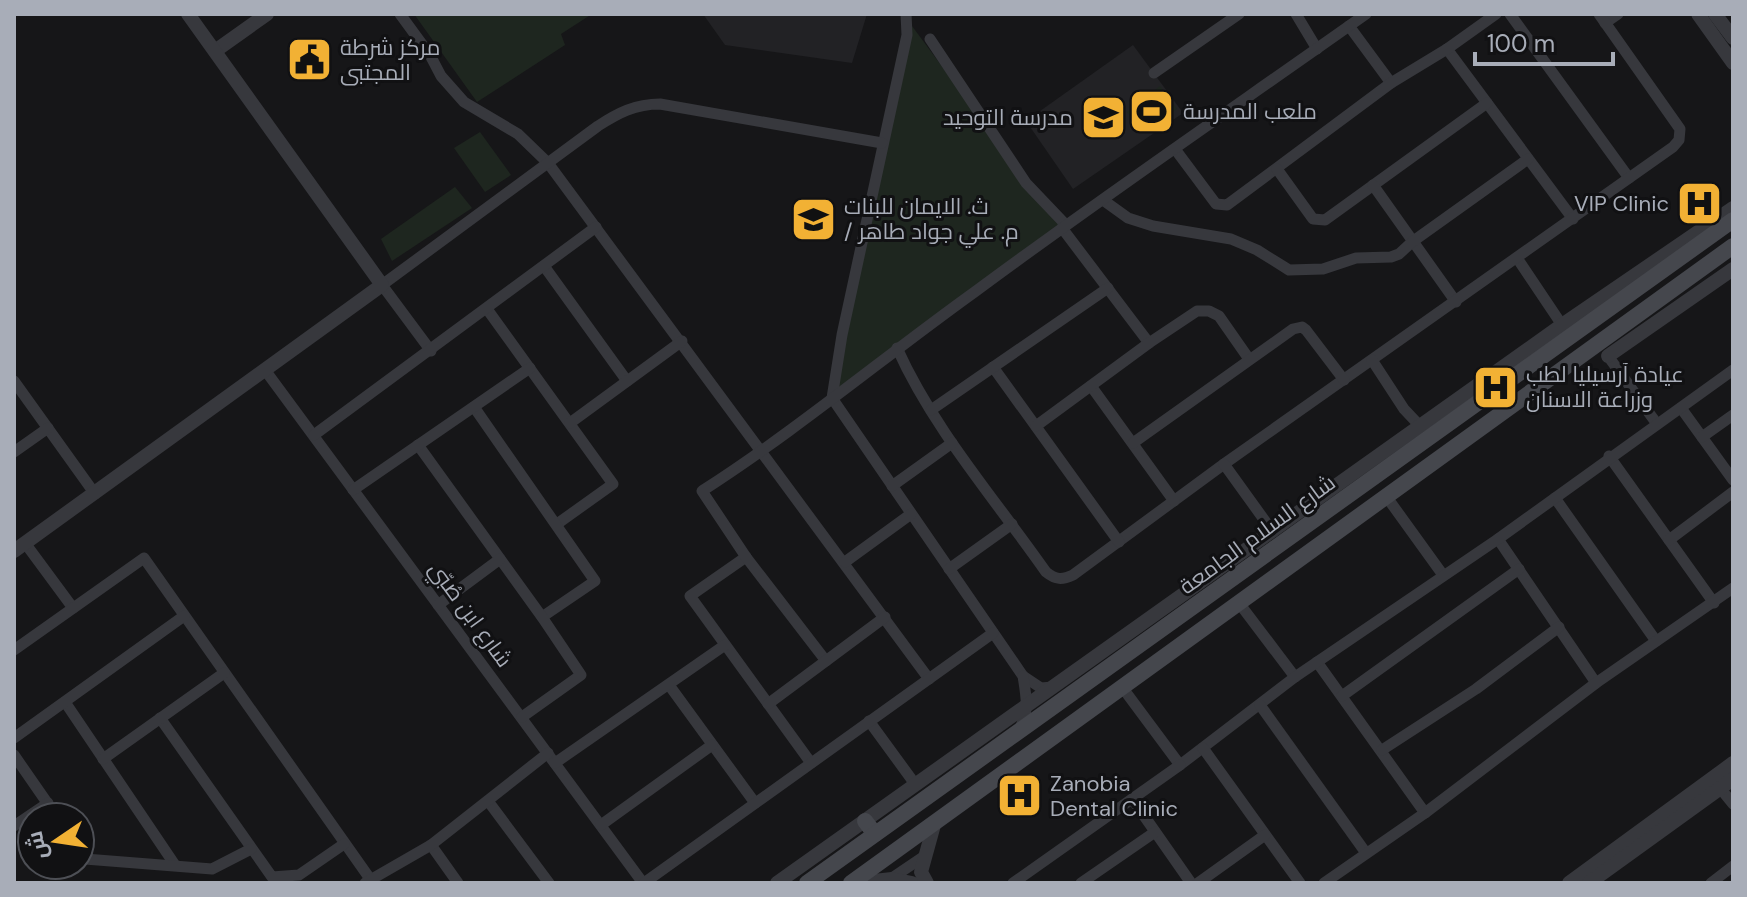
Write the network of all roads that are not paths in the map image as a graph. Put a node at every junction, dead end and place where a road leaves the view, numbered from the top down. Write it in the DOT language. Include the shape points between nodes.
graph roads {
  1 [pos="188,14"];
  2 [pos="267,14"];
  3 [pos="400,14"];
  4 [pos="906,14"];
  5 [pos="1239,14"];
  6 [pos="1296,14"];
  7 [pos="1366,14"];
  8 [pos="1496,14"];
  9 [pos="1510,14"];
  10 [pos="1618,14"];
  11 [pos="1698,14"];
  12 [pos="1715,14"];
  13 [pos="1602,18"];
  14 [pos="1349,26"];
  15 [pos="1733,38"];
  16 [pos="930,39"];
  17 [pos="1317,49"];
  18 [pos="1447,49"];
  19 [pos="215,51"];
  20 [pos="1733,63"];
  21 [pos="1154,73"];
  22 [pos="1391,83"];
  23 [pos="1487,103"];
  24 [pos="882,143"];
  25 [pos="1175,149"];
  26 [pos="1528,159"];
  27 [pos="548,163"];
  28 [pos="1277,169"];
  29 [pos="1629,178"];
  30 [pos="1373,185"];
  31 [pos="1103,200"];
  32 [pos="1733,208"];
  33 [pos="1573,219"];
  34 [pos="1733,220"];
  35 [pos="1064,226"];
  36 [pos="596,227"];
  37 [pos="1699,232"];
  38 [pos="1412,242"];
  39 [pos="1733,246"];
  40 [pos="1690,250"];
  41 [pos="1517,258"];
  42 [pos="544,266"];
  43 [pos="1733,269"];
  44 [pos="382,285"];
  45 [pos="1108,288"];
  46 [pos="1456,302"];
  47 [pos="487,309"];
  48 [pos="1565,332"];
  49 [pos="682,341"];
  50 [pos="1149,343"];
  51 [pos="897,348"];
  52 [pos="431,351"];
  53 [pos="1581,356"];
  54 [pos="1608,356"];
  55 [pos="1249,359"];
  56 [pos="1539,359"];
  57 [pos="1372,360"];
  58 [pos="993,367"];
  59 [pos="530,368"];
  60 [pos="265,370"];
  61 [pos="1733,370"];
  62 [pos="1553,376"];
  63 [pos="1344,380"];
  64 [pos="14,381"];
  65 [pos="627,381"];
  66 [pos="1091,386"];
  67 [pos="832,398"];
  68 [pos="474,407"];
  69 [pos="1681,408"];
  70 [pos="931,410"];
  71 [pos="1733,415"];
  72 [pos="570,423"];
  73 [pos="1657,424"];
  74 [pos="1036,426"];
  75 [pos="1420,426"];
  76 [pos="48,428"];
  77 [pos="314,435"];
  78 [pos="1702,437"];
  79 [pos="952,443"];
  80 [pos="1133,443"];
  81 [pos="418,445"];
  82 [pos="763,451"];
  83 [pos="14,452"];
  84 [pos="1609,456"];
  85 [pos="1224,464"];
  86 [pos="1372,470"];
  87 [pos="1733,480"];
  88 [pos="892,486"];
  89 [pos="353,490"];
  90 [pos="1733,492"];
  91 [pos="95,494"];
  92 [pos="1386,496"];
  93 [pos="1555,498"];
  94 [pos="1174,501"];
  95 [pos="911,514"];
  96 [pos="557,524"];
  97 [pos="1012,524"];
  98 [pos="1273,532"];
  99 [pos="1498,539"];
  100 [pos="1669,540"];
  101 [pos="1119,542"];
  102 [pos="20,547"];
  103 [pos="746,557"];
  104 [pos="500,559"];
  105 [pos="845,562"];
  106 [pos="949,569"];
  107 [pos="1519,569"];
  108 [pos="1443,575"];
  109 [pos="1733,588"];
  110 [pos="1216,590"];
  111 [pos="1714,603"];
  112 [pos="438,605"];
  113 [pos="1236,605"];
  114 [pos="73,608"];
  115 [pos="1189,609"];
  116 [pos="184,616"];
  117 [pos="542,617"];
  118 [pos="885,617"];
  119 [pos="1559,627"];
  120 [pos="1203,629"];
  121 [pos="993,633"];
  122 [pos="1656,641"];
  123 [pos="725,645"];
  124 [pos="14,650"];
  125 [pos="826,661"];
  126 [pos="1317,662"];
  127 [pos="1113,663"];
  128 [pos="224,673"];
  129 [pos="1023,676"];
  130 [pos="1295,677"];
  131 [pos="929,679"];
  132 [pos="1596,683"];
  133 [pos="669,685"];
  134 [pos="1053,687"];
  135 [pos="1122,687"];
  136 [pos="1342,696"];
  137 [pos="65,702"];
  138 [pos="768,704"];
  139 [pos="1027,705"];
  140 [pos="1260,705"];
  141 [pos="522,717"];
  142 [pos="160,718"];
  143 [pos="869,721"];
  144 [pos="1016,733"];
  145 [pos="14,738"];
  146 [pos="712,745"];
  147 [pos="1203,748"];
  148 [pos="1382,750"];
  149 [pos="14,755"];
  150 [pos="551,758"];
  151 [pos="103,759"];
  152 [pos="811,763"];
  153 [pos="1733,763"];
  154 [pos="1180,765"];
  155 [pos="1733,779"];
  156 [pos="915,784"];
  157 [pos="1720,788"];
  158 [pos="1133,800"];
  159 [pos="47,801"];
  160 [pos="488,801"];
  161 [pos="755,803"];
  162 [pos="1733,804"];
  163 [pos="1425,813"];
  164 [pos="601,825"];
  165 [pos="934,825"];
  166 [pos="870,828"];
  167 [pos="1155,832"];
  168 [pos="1265,835"];
  169 [pos="344,844"];
  170 [pos="431,845"];
  171 [pos="251,849"];
  172 [pos="1366,853"];
  173 [pos="96,860"];
  174 [pos="175,865"];
  175 [pos="1733,866"];
  176 [pos="919,875"];
  177 [pos="888,881"];
  178 [pos="369,882"];
  179 [pos="1016,882"];
  180 [pos="458,883"];
  181 [pos="549,883"];
  182 [pos="644,883"];
  183 [pos="777,883"];
  184 [pos="807,883"];
  185 [pos="854,883"];
  186 [pos="1081,883"];
  187 [pos="1191,883"];
  188 [pos="1198,883"];
  189 [pos="1300,883"];
  190 [pos="1324,883"];
  191 [pos="1569,883"];
  192 [pos="1589,883"];
  193 [pos="1711,883"];
  1 -- 19 [label="street"];
  2 -- 19 [label="street"];
  3 -- 27 [label="street" via="464,102 518,134"];
  4 -- 24 [label="street" via="907,35"];
  5 -- 21 [label="street"];
  6 -- 17 [label="street"];
  7 -- 14 [label="street"];
  8 -- 18 [label="street"];
  9 -- 29 [label="street"];
  10 -- 13 [label="street"];
  11 -- 20 [label="street"];
  12 -- 15 [label="street"];
  13 -- 29 [label="street" via="1681,133 1673,147"];
  14 -- 17 [label="street"];
  14 -- 22 [label="street"];
  16 -- 35 [label="street" via="1026,183"];
  17 -- 25 [label="street"];
  18 -- 22 [label="street"];
  18 -- 23 [label="street"];
  19 -- 44 [label="street"];
  22 -- 28 [label="street"];
  23 -- 26 [label="street"];
  23 -- 30 [label="street"];
  24 -- 27 [label="street" via="643,104 615,115"];
  24 -- 67 [label="street"];
  25 -- 28 [label="street" via="1216,204 1236,200"];
  25 -- 31 [label="street"];
  26 -- 33 [label="street"];
  26 -- 38 [label="street"];
  27 -- 36 [label="street"];
  27 -- 44 [label="street"];
  28 -- 30 [label="street" via="1318,220"];
  29 -- 33 [label="street"];
  30 -- 38 [label="street"];
  31 -- 35 [label="street"];
  31 -- 38 [label="street" via="1128,218 1153,226 1231,239 1289,270 1391,257"];
  32 -- 37 [label="street"];
  33 -- 41 [label="street"];
  34 -- 40 [label="main road, شارع السلام الجامعة"];
  35 -- 45 [label="street"];
  35 -- 51 [label="street"];
  36 -- 42 [label="street"];
  36 -- 49 [label="street"];
  37 -- 40 [label="main road"];
  37 -- 48 [label="street"];
  38 -- 46 [label="street"];
  39 -- 53 [label="main road, شارع السلام الجامعة"];
  40 -- 48 [label="main road, شارع السلام الجامعة"];
  41 -- 46 [label="street"];
  41 -- 48 [label="street"];
  42 -- 47 [label="street"];
  42 -- 65 [label="street"];
  43 -- 54 [label="street"];
  44 -- 52 [label="street"];
  44 -- 60 [label="street"];
  45 -- 50 [label="street"];
  45 -- 58 [label="street"];
  46 -- 57 [label="street"];
  47 -- 52 [label="street"];
  47 -- 59 [label="street"];
  48 -- 53 [label="main road" via="1567,350"];
  48 -- 56 [label="main road, شارع السلام الجامعة"];
  48 -- 75 [label="street"];
  49 -- 65 [label="street"];
  49 -- 82 [label="street"];
  50 -- 55 [label="street" via="1203,310 1219,316"];
  50 -- 66 [label="street"];
  51 -- 67 [label="street"];
  51 -- 70 [label="street"];
  52 -- 77 [label="street"];
  53 -- 62 [label="main road, شارع السلام الجامعة"];
  54 -- 73 [label="street"];
  55 -- 63 [label="street" via="1302,327"];
  55 -- 80 [label="street"];
  56 -- 62 [label="main road" via="1551,366"];
  56 -- 86 [label="main road, شارع السلام الجامعة"];
  57 -- 63 [label="street"];
  57 -- 75 [label="street"];
  58 -- 70 [label="street"];
  58 -- 74 [label="street"];
  59 -- 68 [label="street"];
  59 -- 72 [label="street"];
  60 -- 77 [label="street, شارع ابن صُبّي"];
  60 -- 91 [label="street"];
  61 -- 69 [label="street"];
  62 -- 92 [label="main road, شارع السلام الجامعة"];
  63 -- 85 [label="street"];
  64 -- 76 [label="street"];
  65 -- 72 [label="street"];
  66 -- 74 [label="street"];
  66 -- 80 [label="street"];
  67 -- 82 [label="street"];
  67 -- 88 [label="street"];
  68 -- 81 [label="street"];
  68 -- 96 [label="street"];
  69 -- 73 [label="street"];
  69 -- 78 [label="street"];
  70 -- 79 [label="street"];
  71 -- 78 [label="street"];
  72 -- 96 [label="street" via="613,484"];
  73 -- 84 [label="street"];
  74 -- 101 [label="street"];
  75 -- 86 [label="street"];
  76 -- 83 [label="street"];
  76 -- 91 [label="street"];
  77 -- 89 [label="street, شارع ابن صُبّي"];
  78 -- 87 [label="street"];
  79 -- 88 [label="street"];
  79 -- 97 [label="street"];
  80 -- 94 [label="street"];
  81 -- 89 [label="street"];
  81 -- 104 [label="street"];
  82 -- 103 [label="street" via="702,491"];
  82 -- 105 [label="street"];
  84 -- 93 [label="street"];
  84 -- 100 [label="street"];
  85 -- 94 [label="street"];
  85 -- 98 [label="street"];
  86 -- 98 [label="street"];
  86 -- 110 [label="main road, شارع السلام الجامعة"];
  88 -- 95 [label="street"];
  89 -- 112 [label="street, شارع ابن صُبّي"];
  90 -- 100 [label="street"];
  91 -- 102 [label="street"];
  92 -- 108 [label="street"];
  92 -- 113 [label="main road, شارع السلام الجامعة"];
  93 -- 99 [label="street"];
  93 -- 122 [label="street"];
  94 -- 101 [label="street"];
  95 -- 105 [label="street"];
  95 -- 106 [label="street"];
  96 -- 117 [label="street" via="595,581"];
  97 -- 101 [label="street" via="1046,572 1063,579"];
  97 -- 106 [label="street"];
  98 -- 134 [label="street"];
  99 -- 107 [label="street"];
  99 -- 108 [label="street"];
  100 -- 111 [label="street"];
  102 -- 114 [label="street"];
  103 -- 123 [label="street" via="690,596"];
  103 -- 125 [label="street"];
  104 -- 112 [label="street"];
  104 -- 117 [label="street"];
  105 -- 118 [label="street"];
  106 -- 121 [label="street"];
  107 -- 119 [label="street"];
  107 -- 136 [label="street"];
  108 -- 126 [label="street"];
  109 -- 111 [label="street"];
  110 -- 113 [label="main road" via="1219,604"];
  110 -- 115 [label="main road, شارع السلام الجامعة"];
  111 -- 122 [label="street"];
  112 -- 141 [label="street, شارع ابن صُبّي"];
  113 -- 120 [label="main road, شارع السلام الجامعة"];
  113 -- 130 [label="street"];
  114 -- 116 [label="street" via="144,558"];
  114 -- 124 [label="street"];
  115 -- 120 [label="main road" via="1199,613"];
  115 -- 127 [label="main road, شارع السلام الجامعة"];
  116 -- 128 [label="street"];
  116 -- 137 [label="street"];
  117 -- 141 [label="street" via="581,675"];
  118 -- 125 [label="street"];
  118 -- 131 [label="street"];
  119 -- 132 [label="street"];
  119 -- 148 [label="street"];
  120 -- 135 [label="main road, شارع السلام الجامعة"];
  121 -- 129 [label="street"];
  121 -- 131 [label="street"];
  122 -- 132 [label="street"];
  123 -- 133 [label="street"];
  123 -- 138 [label="street"];
  125 -- 138 [label="street"];
  126 -- 130 [label="street"];
  126 -- 136 [label="street"];
  127 -- 134 [label="street"];
  127 -- 144 [label="main road, شارع السلام الجامعة"];
  128 -- 142 [label="street"];
  128 -- 169 [label="street"];
  129 -- 134 [label="street" via="1041,688"];
  129 -- 139 [label="street"];
  130 -- 140 [label="street"];
  131 -- 143 [label="street"];
  132 -- 163 [label="street"];
  133 -- 146 [label="street"];
  133 -- 150 [label="street"];
  134 -- 139 [label="street"];
  135 -- 154 [label="street"];
  135 -- 165 [label="main road, شارع السلام الجامعة"];
  136 -- 148 [label="street"];
  137 -- 145 [label="street"];
  137 -- 151 [label="street"];
  138 -- 152 [label="street"];
  139 -- 144 [label="street"];
  139 -- 156 [label="street"];
  140 -- 147 [label="street"];
  140 -- 172 [label="street"];
  141 -- 150 [label="street, شارع ابن صُبّي"];
  142 -- 151 [label="street"];
  142 -- 171 [label="street"];
  143 -- 152 [label="street"];
  143 -- 156 [label="street"];
  144 -- 166 [label="main road, شارع السلام الجامعة"];
  146 -- 161 [label="street"];
  146 -- 164 [label="street"];
  147 -- 154 [label="street"];
  147 -- 168 [label="street"];
  148 -- 163 [label="street"];
  149 -- 159 [label="street"];
  150 -- 160 [label="street"];
  150 -- 164 [label="street, شارع ابن صُبّي"];
  151 -- 174 [label="street"];
  152 -- 161 [label="street"];
  153 -- 191 [label="street"];
  154 -- 158 [label="street"];
  155 -- 157 [label="street"];
  156 -- 166 [label="street"];
  157 -- 162 [label="street"];
  157 -- 192 [label="street"];
  158 -- 167 [label="street"];
  158 -- 179 [label="street"];
  160 -- 170 [label="street"];
  160 -- 181 [label="street"];
  161 -- 182 [label="street"];
  163 -- 172 [label="street"];
  164 -- 182 [label="street, شارع ابن صُبّي"];
  165 -- 176 [label="street"];
  165 -- 185 [label="main road, شارع السلام الجامعة"];
  166 -- 183 [label="street"];
  166 -- 184 [label="main road, شارع السلام الجامعة"];
  167 -- 186 [label="street"];
  167 -- 187 [label="street"];
  168 -- 188 [label="street"];
  168 -- 189 [label="street"];
  169 -- 171 [label="street" via="299,875 272,877"];
  169 -- 178 [label="street"];
  170 -- 178 [label="street"];
  170 -- 180 [label="street"];
  171 -- 174 [label="street" via="212,869"];
  172 -- 190 [label="street"];
  173 -- 174 [label="street"];
  175 -- 193 [label="street"];
  176 -- 177 [label="street"];
  176 -- 177 [label="street"];
  177 -- 185 [label="street"];
}
